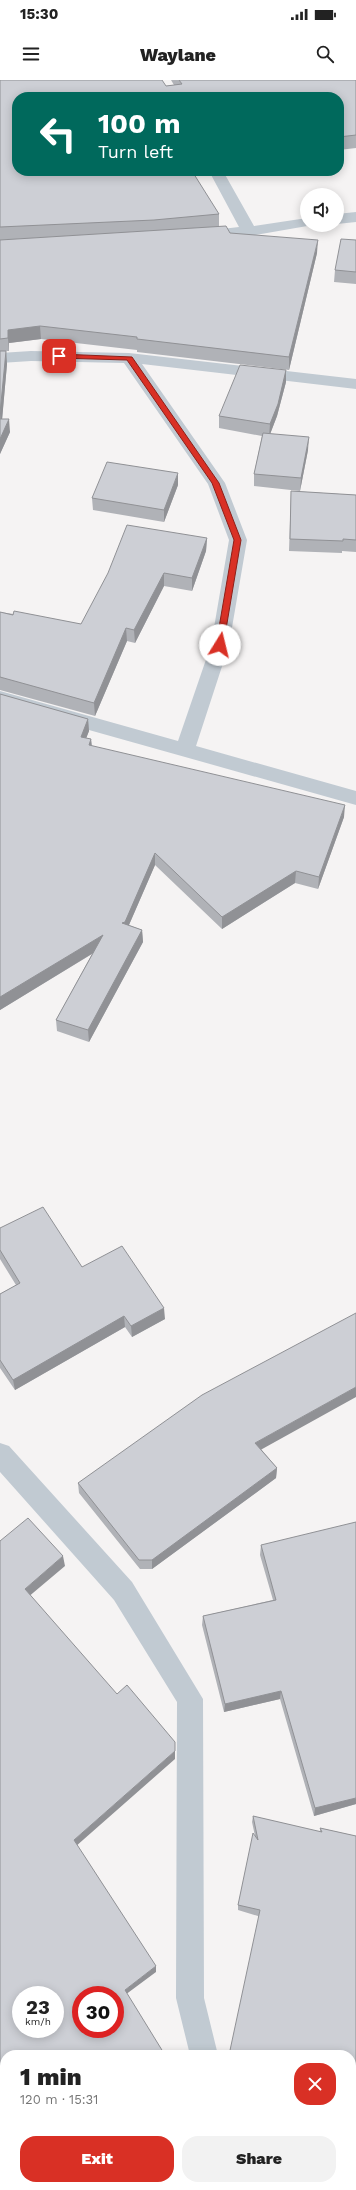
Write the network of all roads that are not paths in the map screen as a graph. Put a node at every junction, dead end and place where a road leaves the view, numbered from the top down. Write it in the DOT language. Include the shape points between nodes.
graph roads {
  1 [pos="219,176"];
  2 [pos="356,216"];
  3 [pos="344,218"];
  4 [pos="300,224"];
  5 [pos="249,231"];
  6 [pos="188,236"];
  7 [pos="0,358"];
  8 [pos="129,358"];
  9 [pos="356,384"];
  10 [pos="0,698"];
  11 [pos="185,749"];
  12 [pos="356,798"];
  13 [pos="0,1454"];
  14 [pos="203,2050"];
  1 -- 5 [label="street"];
  2 -- 3 [label="street"];
  4 -- 5 [label="street"];
  5 -- 6 [label="street"];
  7 -- 8 [label="street"];
  8 -- 9 [label="street"];
  8 -- 11 [label="street" via="216,483 238,540 220,645"];
  10 -- 11 [label="street"];
  11 -- 12 [label="street"];
  13 -- 14 [label="street" via="123,1591 190,1698 190,1998"];
}
